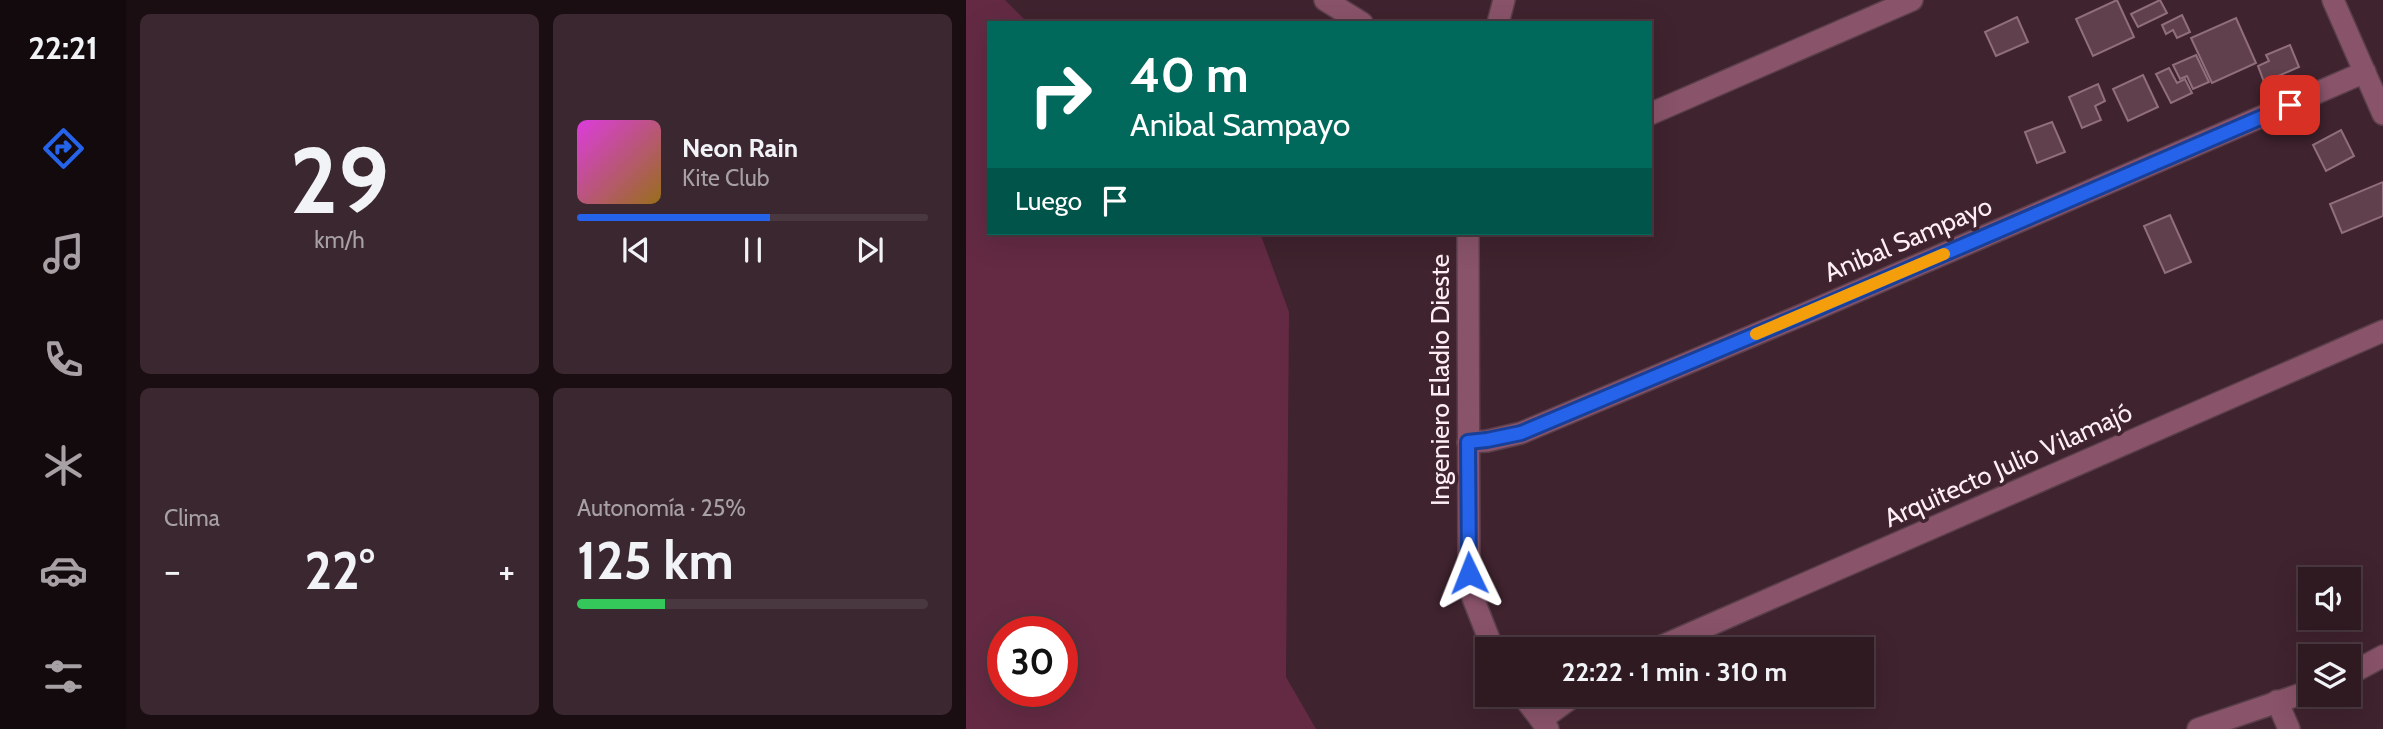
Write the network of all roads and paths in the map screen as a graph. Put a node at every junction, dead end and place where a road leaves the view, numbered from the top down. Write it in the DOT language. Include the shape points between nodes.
graph roads {
  1 [pos="1325,0"];
  2 [pos="1504,0"];
  3 [pos="1912,0"];
  4 [pos="2333,0"];
  5 [pos="1359,21"];
  6 [pos="1499,21"];
  7 [pos="2365,72"];
  8 [pos="1652,113"];
  9 [pos="2383,114"];
  10 [pos="1468,235"];
  11 [pos="2383,331"];
  12 [pos="1468,442"];
  13 [pos="1489,637"];
  14 [pos="1683,637"];
  15 [pos="2383,656"];
  16 [pos="2361,668"];
  17 [pos="2298,695"];
  18 [pos="2277,701"];
  19 [pos="1531,707"];
  20 [pos="1562,707"];
  21 [pos="1544,724"];
  22 [pos="2198,729"];
  23 [pos="2289,729"];
  1 -- 5 [label="street"];
  2 -- 6 [label="street"];
  3 -- 8 [label="street"];
  4 -- 7 [label="street"];
  7 -- 9 [label="street"];
  7 -- 12 [label="street, Anibal Sampayo" via="1521,433"];
  10 -- 12 [label="street, Ingeniero Eladio Dieste"];
  11 -- 14 [label="street, Arquitecto Julio Vilamajó"];
  12 -- 13 [label="street, Ingeniero Eladio Dieste" via="1469,573"];
  15 -- 16 [label="street"];
  17 -- 18 [label="street"];
  18 -- 22 [label="street"];
  18 -- 23 [label="street"];
  19 -- 21 [label="street"];
  20 -- 21 [label="street"];
}
